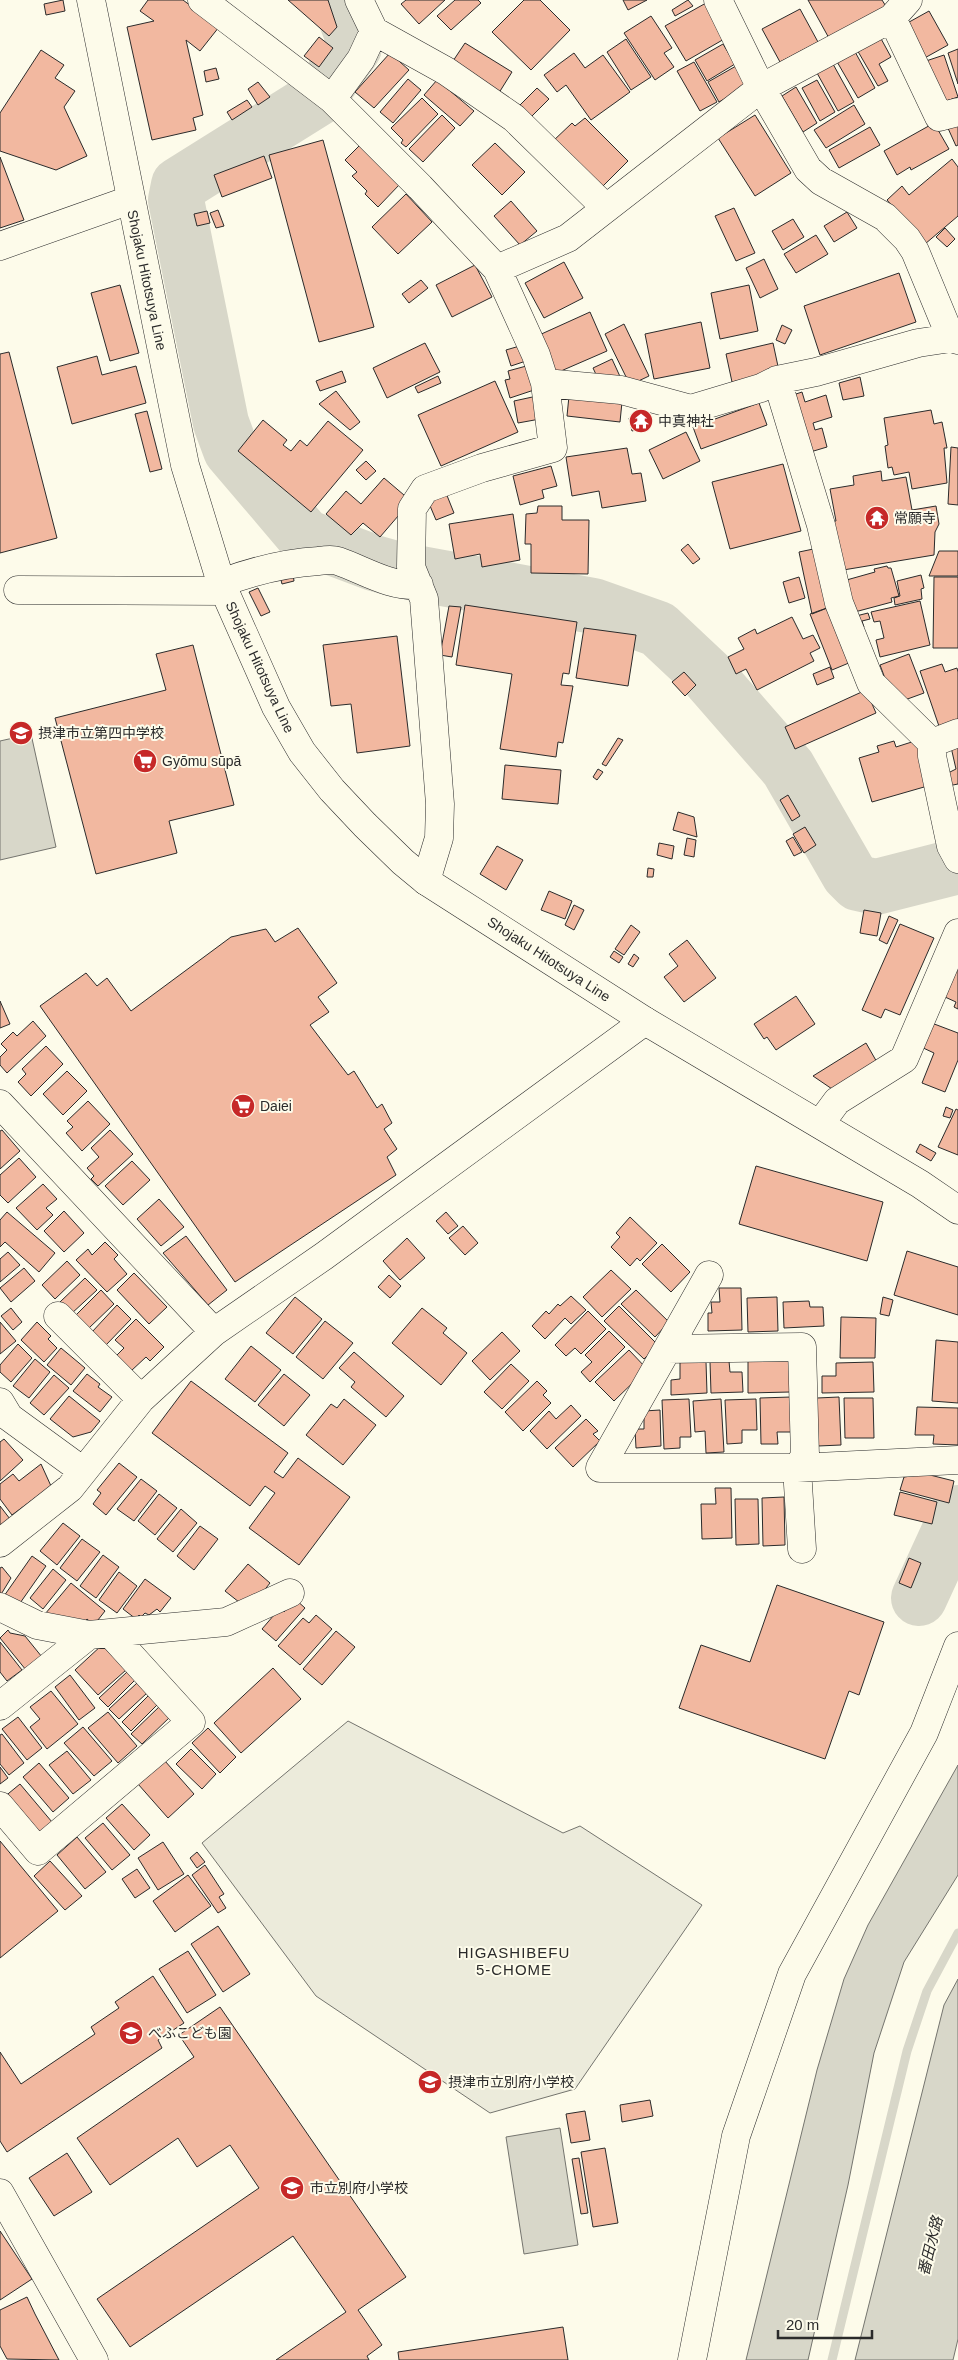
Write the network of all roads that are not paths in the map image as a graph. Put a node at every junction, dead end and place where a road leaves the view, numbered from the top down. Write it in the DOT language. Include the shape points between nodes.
graph roads {
  1 [pos="91,0"];
  2 [pos="202,0"];
  3 [pos="358,0"];
  4 [pos="718,0"];
  5 [pos="900,9"];
  6 [pos="374,31"];
  7 [pos="761,88"];
  8 [pos="325,94"];
  9 [pos="958,112"];
  10 [pos="130,200"];
  11 [pos="606,208"];
  12 [pos="0,246"];
  13 [pos="497,269"];
  14 [pos="955,339"];
  15 [pos="777,380"];
  16 [pos="545,382"];
  17 [pos="416,578"];
  18 [pos="222,587"];
  19 [pos="18,590"];
  20 [pos="958,734"];
  21 [pos="932,743"];
  22 [pos="956,855"];
  23 [pos="426,881"];
  24 [pos="958,933"];
  25 [pos="645,1021"];
  26 [pos="0,1104"];
  27 [pos="820,1124"];
  28 [pos="958,1210"];
  29 [pos="709,1275"];
  30 [pos="58,1316"];
  31 [pos="214,1332"];
  32 [pos="668,1349"];
  33 [pos="141,1399"];
  34 [pos="0,1402"];
  35 [pos="958,1460"];
  36 [pos="797,1468"];
  37 [pos="83,1471"];
  38 [pos="0,1543"];
  39 [pos="802,1549"];
  40 [pos="290,1593"];
  41 [pos="0,1607"];
  42 [pos="100,1634"];
  43 [pos="958,1646"];
  44 [pos="0,1706"];
  45 [pos="0,1806"];
  46 [pos="0,2194"];
  47 [pos="94,2360"];
  48 [pos="692,2360"];
  1 -- 10 [label="street, Shojaku Hitotsuya Line"];
  2 -- 8 [label="street"];
  3 -- 6 [label="street"];
  4 -- 7 [label="street"];
  5 -- 7 [label="street"];
  5 -- 9 [label="street" via="939,117"];
  6 -- 8 [label="street" via="361,59"];
  6 -- 11 [label="street" via="446,71 514,118"];
  7 -- 11 [label="street"];
  7 -- 14 [label="street" via="808,169 821,181 885,218 907,239"];
  8 -- 13 [label="street" via="420,187"];
  10 -- 12 [label="street"];
  10 -- 18 [label="street, Shojaku Hitotsuya Line" via="185,465"];
  11 -- 13 [label="street" via="568,238"];
  13 -- 16 [label="street"];
  14 -- 15 [label="street" via="918,343"];
  15 -- 16 [label="street" via="691,409 621,390"];
  15 -- 21 [label="street" via="821,525 839,603 871,683"];
  16 -- 17 [label="street" via="553,448 482,468 425,489 412,509"];
  17 -- 18 [label="street" via="409,586 374,577 335,560 297,562 252,571"];
  17 -- 23 [label="street" via="424,599 440,804 439,838"];
  18 -- 19 [label="street"];
  18 -- 23 [label="street, Shojaku Hitotsuya Line" via="276,707 302,752 365,825"];
  20 -- 21 [label="street"];
  21 -- 22 [label="street" via="951,846"];
  23 -- 25 [label="street, Shojaku Hitotsuya Line"];
  24 -- 27 [label="street" via="904,1059 837,1101"];
  25 -- 27 [label="street, Shojaku Hitotsuya Line"];
  25 -- 31 [label="street" via="324,1256"];
  26 -- 31 [label="street"];
  27 -- 28 [label="street, Shojaku Hitotsuya Line"];
  29 -- 32 [label="street"];
  30 -- 33 [label="street"];
  31 -- 33 [label="street"];
  32 -- 36 [label="street" via="802,1347 805,1456"];
  32 -- 36 [label="street" via="600,1468"];
  33 -- 37 [label="street"];
  34 -- 37 [label="street" via="9,1417"];
  35 -- 36 [label="street"];
  36 -- 39 [label="street"];
  37 -- 38 [label="street" via="70,1488"];
  40 -- 42 [label="street" via="226,1622"];
  41 -- 42 [label="street" via="37,1625"];
  42 -- 44 [label="street"];
  42 -- 45 [label="street" via="191,1722 38,1851"];
  43 -- 48 [label="street" via="924,1733 792,1974 736,2136"];
  46 -- 47 [label="street"];
}
